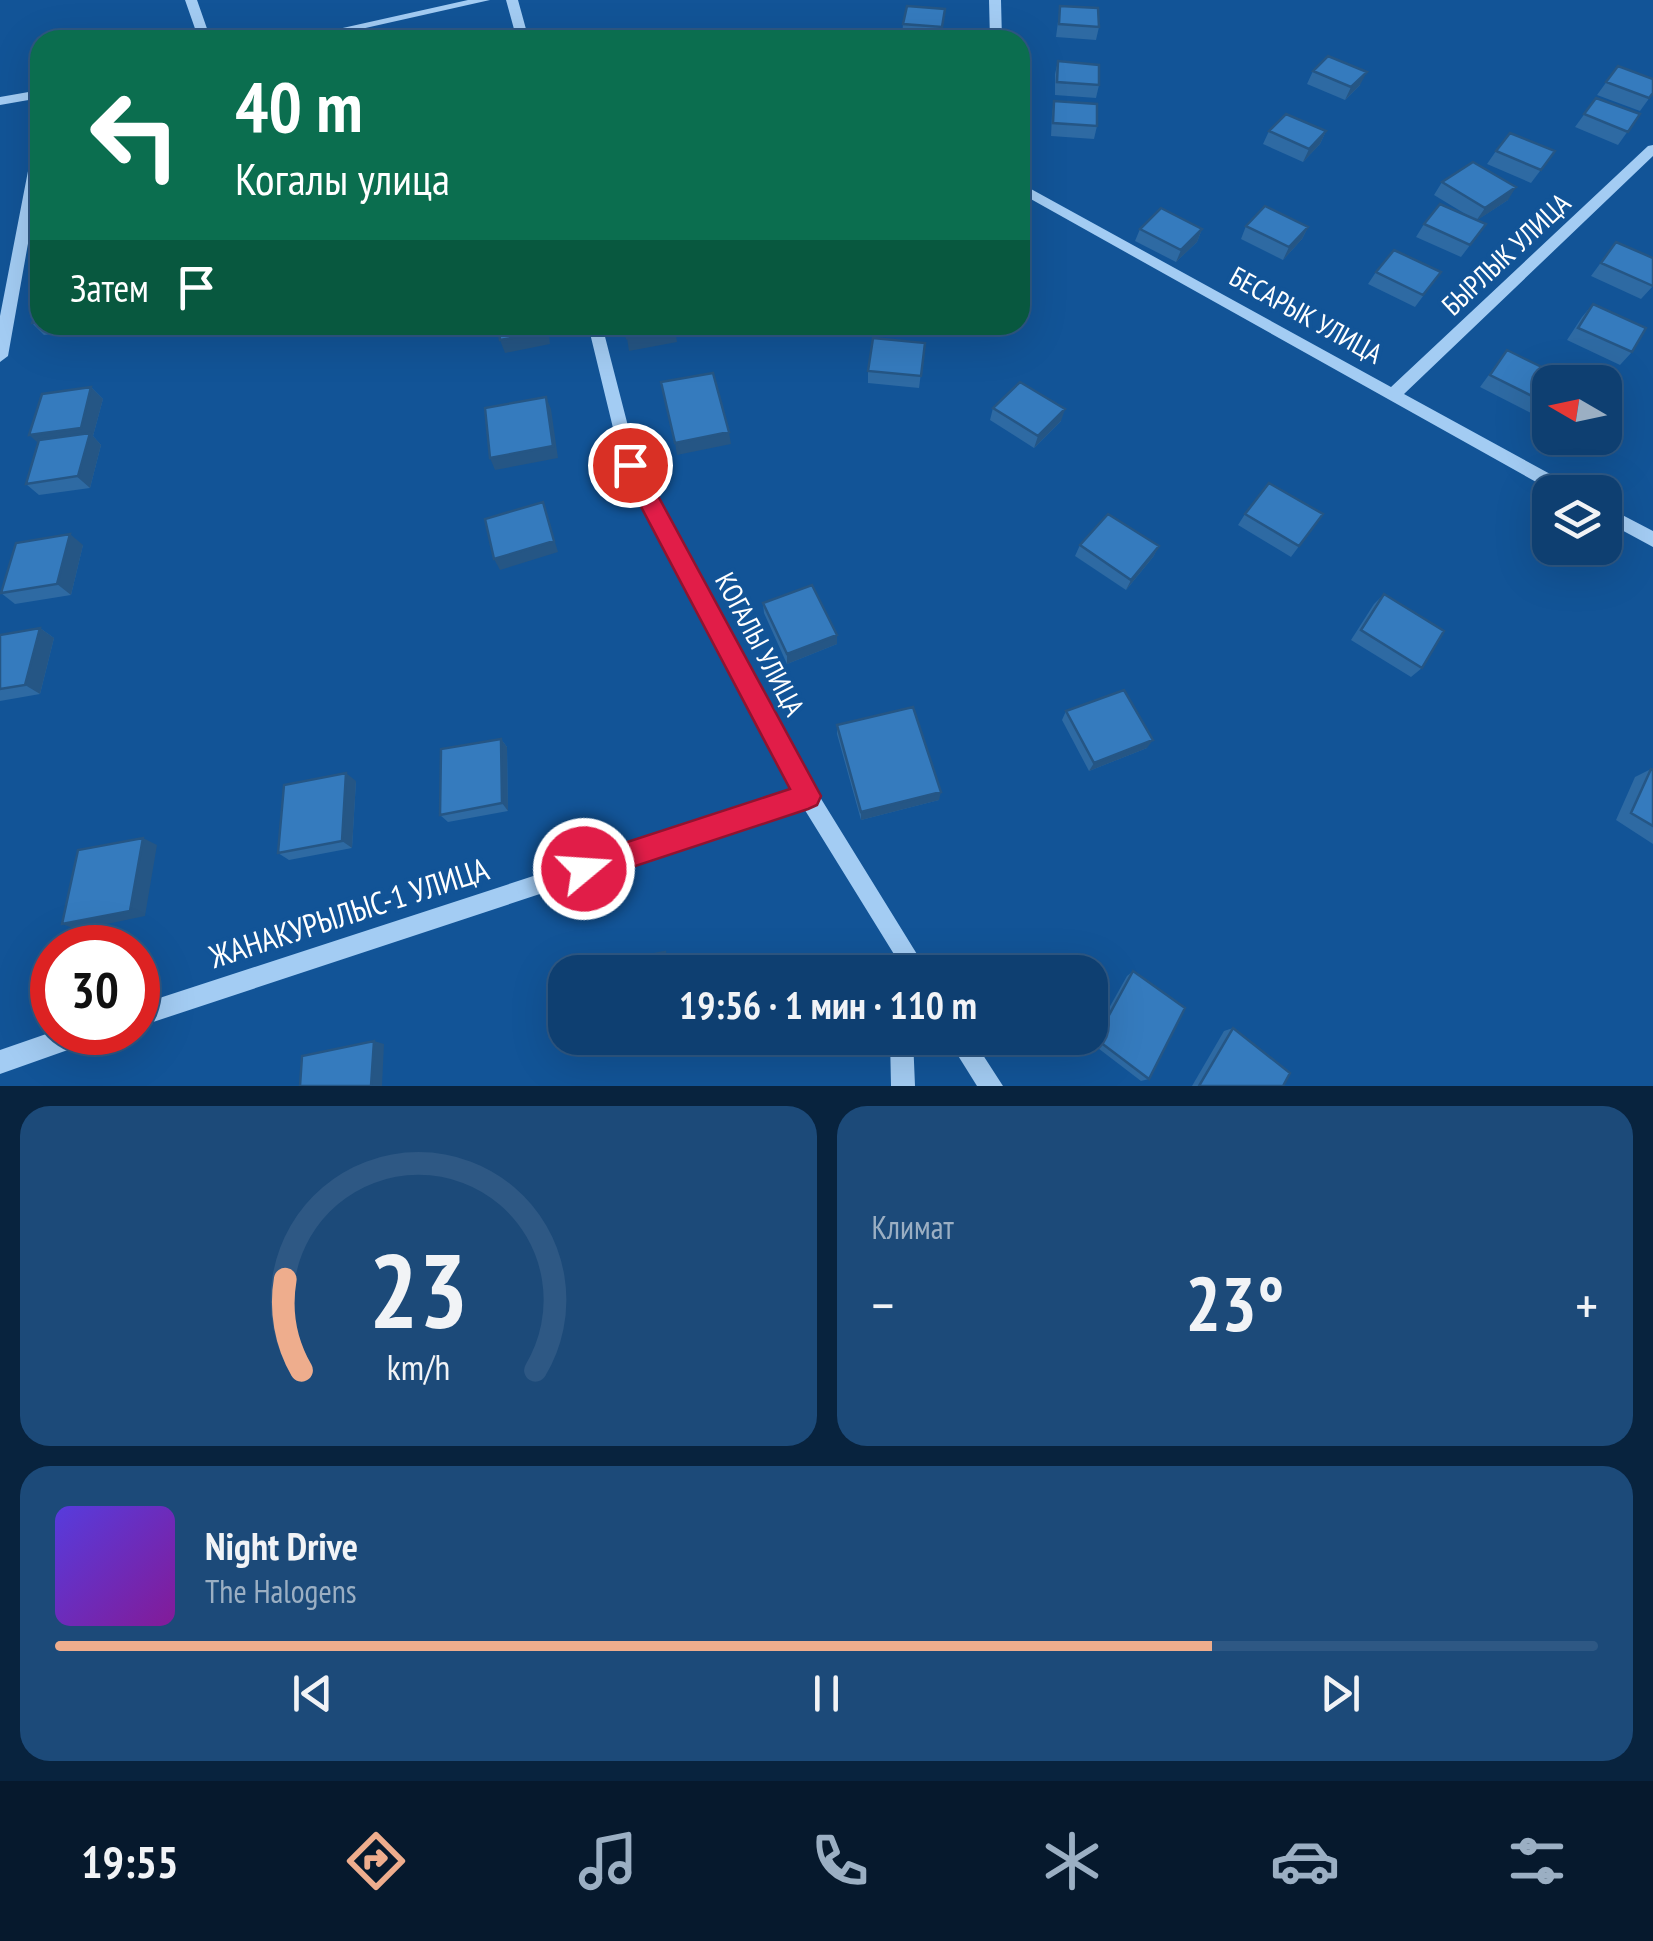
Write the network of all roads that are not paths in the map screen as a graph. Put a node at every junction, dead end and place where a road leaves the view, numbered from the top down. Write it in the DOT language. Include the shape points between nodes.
graph roads {
  1 [pos="191,0"];
  2 [pos="484,0"];
  3 [pos="512,0"];
  4 [pos="995,0"];
  5 [pos="202,30"];
  6 [pos="342,30"];
  7 [pos="520,30"];
  8 [pos="996,30"];
  9 [pos="30,96"];
  10 [pos="0,101"];
  11 [pos="1653,149"];
  12 [pos="30,194"];
  13 [pos="1030,194"];
  14 [pos="598,335"];
  15 [pos="0,356"];
  16 [pos="1393,395"];
  17 [pos="1537,475"];
  18 [pos="1622,523"];
  19 [pos="1653,540"];
  20 [pos="808,796"];
  21 [pos="899,946"];
  22 [pos="899,955"];
  23 [pos="905,955"];
  24 [pos="160,1009"];
  25 [pos="30,1052"];
  26 [pos="902,1055"];
  27 [pos="970,1055"];
  28 [pos="0,1062"];
  29 [pos="903,1086"];
  30 [pos="991,1086"];
  1 -- 5 [label="street"];
  2 -- 6 [label="street"];
  3 -- 7 [label="street"];
  4 -- 8 [label="street"];
  9 -- 10 [label="street"];
  11 -- 16 [label="street, БЫРЛЫК УЛИЦА"];
  12 -- 15 [label="street"];
  13 -- 16 [label="street, БЕСАРЫК УЛИЦА"];
  14 -- 20 [label="street, КОГАЛЫ УЛИЦА" via="630,465"];
  16 -- 17 [label="street, БЕСАРЫК УЛИЦА"];
  18 -- 19 [label="street"];
  20 -- 21 [label="street, КОГАЛЫ УЛИЦА"];
  20 -- 24 [label="street, ЖАНАКУРЫЛЫС-1 УЛИЦА"];
  21 -- 22 [label="street"];
  21 -- 23 [label="street, КОГАЛЫ УЛИЦА"];
  25 -- 28 [label="street"];
  26 -- 29 [label="street"];
  27 -- 30 [label="street"];
}
